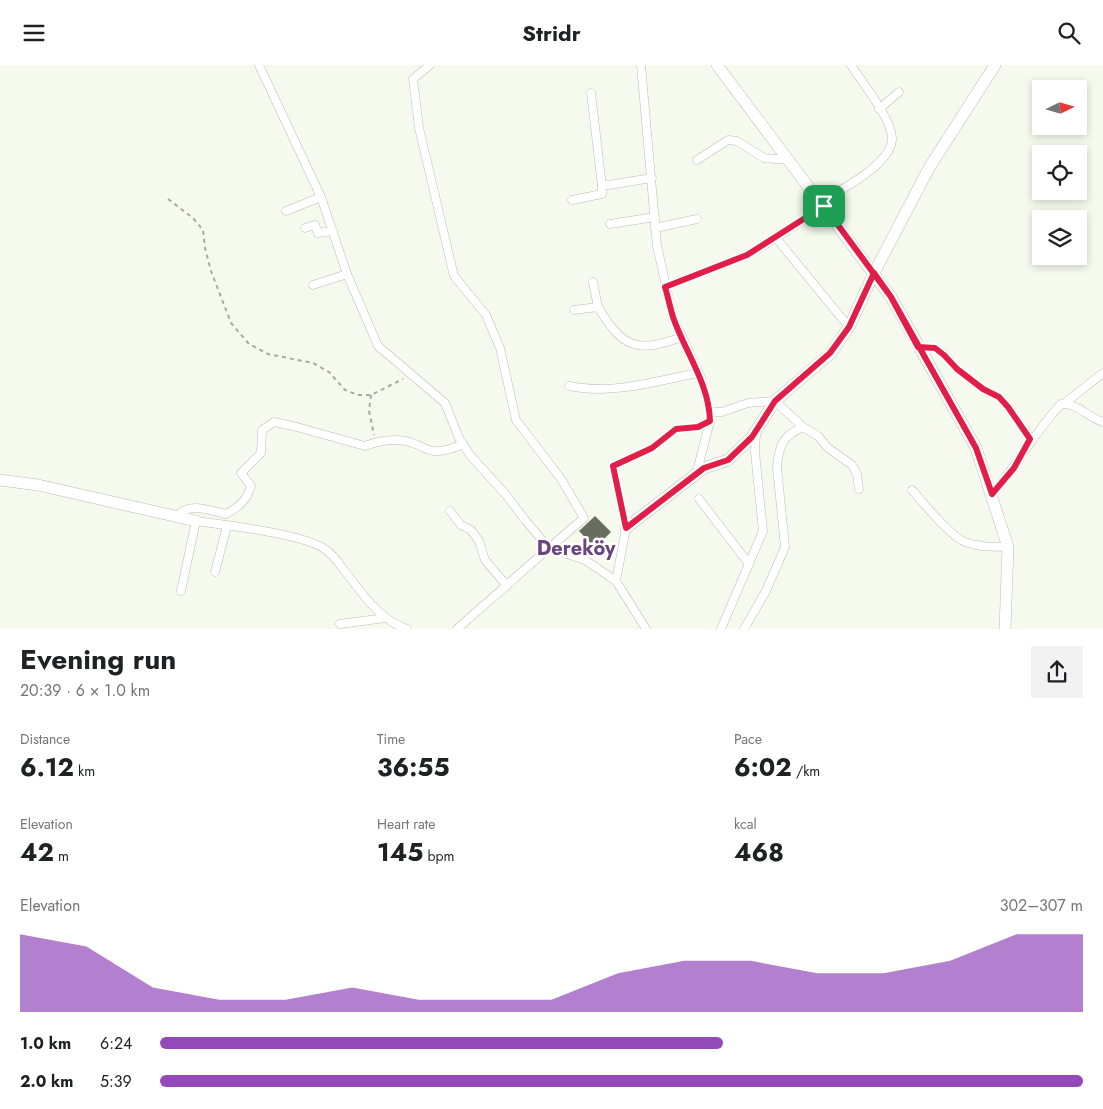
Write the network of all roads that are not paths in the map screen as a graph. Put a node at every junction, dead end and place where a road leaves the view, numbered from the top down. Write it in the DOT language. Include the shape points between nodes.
graph roads {
  1 [pos="259,65"];
  2 [pos="430,65"];
  3 [pos="641,65"];
  4 [pos="717,65"];
  5 [pos="851,65"];
  6 [pos="995,65"];
  7 [pos="899,92"];
  8 [pos="591,93"];
  9 [pos="879,109"];
  10 [pos="697,160"];
  11 [pos="789,160"];
  12 [pos="652,179"];
  13 [pos="602,186"];
  14 [pos="321,197"];
  15 [pos="572,200"];
  16 [pos="822,204"];
  17 [pos="286,211"];
  18 [pos="655,217"];
  19 [pos="697,219"];
  20 [pos="610,224"];
  21 [pos="305,228"];
  22 [pos="655,228"];
  23 [pos="333,231"];
  24 [pos="776,238"];
  25 [pos="874,273"];
  26 [pos="347,274"];
  27 [pos="593,282"];
  28 [pos="313,285"];
  29 [pos="665,287"];
  30 [pos="598,307"];
  31 [pos="574,310"];
  32 [pos="849,327"];
  33 [pos="682,337"];
  34 [pos="918,347"];
  35 [pos="698,373"];
  36 [pos="1103,373"];
  37 [pos="569,386"];
  38 [pos="775,401"];
  39 [pos="1065,403"];
  40 [pos="710,412"];
  41 [pos="710,421"];
  42 [pos="1103,422"];
  43 [pos="803,427"];
  44 [pos="756,431"];
  45 [pos="1030,439"];
  46 [pos="463,444"];
  47 [pos="696,475"];
  48 [pos="0,480"];
  49 [pos="859,489"];
  50 [pos="912,490"];
  51 [pos="992,494"];
  52 [pos="699,499"];
  53 [pos="450,511"];
  54 [pos="177,516"];
  55 [pos="196,521"];
  56 [pos="226,526"];
  57 [pos="626,528"];
  58 [pos="1008,547"];
  59 [pos="549,548"];
  60 [pos="749,563"];
  61 [pos="215,573"];
  62 [pos="616,581"];
  63 [pos="506,586"];
  64 [pos="181,591"];
  65 [pos="385,618"];
  66 [pos="340,624"];
  67 [pos="407,629"];
  68 [pos="457,629"];
  69 [pos="646,629"];
  70 [pos="721,629"];
  71 [pos="744,629"];
  72 [pos="1005,629"];
  1 -- 14 [label="street"];
  2 -- 59 [label="street" via="413,79 419,128 454,276 486,315 500,348 516,420 561,479 584,518"];
  3 -- 12 [label="street"];
  4 -- 11 [label="street"];
  5 -- 9 [label="street"];
  6 -- 25 [label="street" via="929,168"];
  7 -- 9 [label="street"];
  8 -- 13 [label="street"];
  9 -- 16 [label="street" via="892,137 890,149 882,160"];
  10 -- 11 [label="street" via="728,140 737,141 764,158"];
  11 -- 16 [label="street"];
  12 -- 13 [label="street"];
  12 -- 18 [label="street"];
  13 -- 15 [label="street" via="602,195"];
  14 -- 17 [label="street"];
  14 -- 23 [label="street"];
  16 -- 24 [label="street"];
  16 -- 25 [label="street"];
  18 -- 20 [label="street"];
  18 -- 22 [label="street"];
  19 -- 22 [label="street"];
  21 -- 23 [label="street" via="314,225 318,233"];
  22 -- 29 [label="street"];
  23 -- 26 [label="street"];
  24 -- 29 [label="street" via="747,255"];
  24 -- 32 [label="street"];
  25 -- 32 [label="street"];
  25 -- 34 [label="street"];
  26 -- 28 [label="street"];
  26 -- 46 [label="street" via="378,346 445,403"];
  27 -- 30 [label="street"];
  29 -- 33 [label="street"];
  30 -- 31 [label="street"];
  30 -- 33 [label="street" via="619,337 637,347 659,345"];
  32 -- 38 [label="street" via="830,353"];
  33 -- 35 [label="street"];
  34 -- 45 [label="street" via="935,348 983,389 999,397"];
  34 -- 51 [label="street" via="976,448"];
  35 -- 37 [label="street" via="626,388 582,389"];
  35 -- 40 [label="street"];
  36 -- 39 [label="street"];
  38 -- 40 [label="street" via="748,403 722,412"];
  38 -- 43 [label="street"];
  38 -- 44 [label="street"];
  39 -- 42 [label="street" via="1071,403"];
  39 -- 45 [label="street"];
  40 -- 41 [label="street"];
  41 -- 47 [label="street"];
  41 -- 57 [label="street" via="698,427 676,429 652,448 613,466"];
  43 -- 49 [label="street" via="852,465"];
  43 -- 71 [label="street" via="791,432 778,455 785,547 766,591"];
  44 -- 47 [label="street" via="728,460 704,468"];
  44 -- 60 [label="street" via="763,531"];
  45 -- 51 [label="street" via="1014,468"];
  46 -- 54 [label="street" via="448,450 431,451 397,439 374,442 365,447 274,422 262,430 261,453 241,473 251,486 248,497 238,508 226,514 191,507 180,511"];
  46 -- 59 [label="street"];
  47 -- 57 [label="street"];
  48 -- 54 [label="street" via="38,485"];
  50 -- 58 [label="street" via="964,542"];
  51 -- 58 [label="street"];
  52 -- 60 [label="street"];
  53 -- 63 [label="street" via="461,525 471,530 479,541 485,560"];
  54 -- 55 [label="street"];
  55 -- 56 [label="street"];
  55 -- 64 [label="street"];
  56 -- 61 [label="street"];
  56 -- 65 [label="street" via="306,541 326,549"];
  57 -- 62 [label="street"];
  58 -- 72 [label="street"];
  59 -- 62 [label="street" via="585,560"];
  59 -- 63 [label="street"];
  60 -- 70 [label="street"];
  62 -- 69 [label="street"];
  63 -- 68 [label="street"];
  65 -- 66 [label="street"];
  65 -- 67 [label="street"];
}
